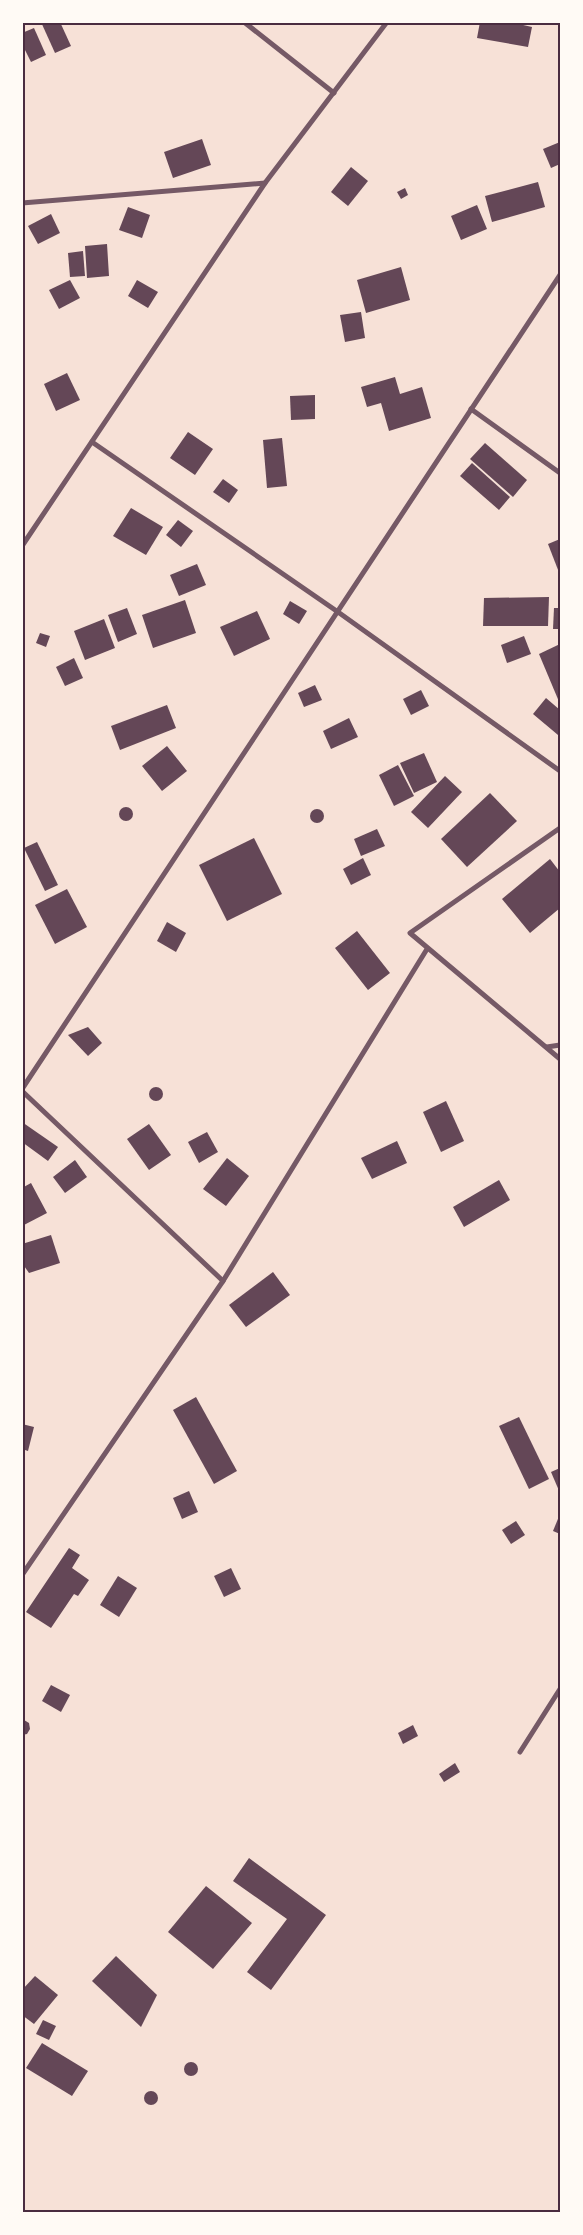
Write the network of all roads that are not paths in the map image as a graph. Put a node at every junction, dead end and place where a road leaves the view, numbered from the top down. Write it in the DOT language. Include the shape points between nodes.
graph roads {
  1 [pos="244,22"];
  2 [pos="387,22"];
  3 [pos="334,92"];
  4 [pos="265,183"];
  5 [pos="22,203"];
  6 [pos="560,275"];
  7 [pos="471,409"];
  8 [pos="92,442"];
  9 [pos="560,473"];
  10 [pos="22,546"];
  11 [pos="338,612"];
  12 [pos="560,771"];
  13 [pos="560,828"];
  14 [pos="427,949"];
  15 [pos="560,1045"];
  16 [pos="547,1047"];
  17 [pos="560,1059"];
  18 [pos="22,1090"];
  19 [pos="223,1281"];
  20 [pos="22,1575"];
  21 [pos="560,1689"];
  22 [pos="520,1752"];
  1 -- 3 [label="street"];
  2 -- 3 [label="street"];
  3 -- 4 [label="street"];
  4 -- 5 [label="street"];
  4 -- 8 [label="street"];
  6 -- 7 [label="street"];
  7 -- 9 [label="street"];
  7 -- 11 [label="street"];
  8 -- 10 [label="street"];
  8 -- 11 [label="street"];
  11 -- 12 [label="street"];
  11 -- 18 [label="street"];
  13 -- 14 [label="street" via="410,934"];
  14 -- 16 [label="street"];
  14 -- 19 [label="street"];
  15 -- 16 [label="street"];
  16 -- 17 [label="street"];
  18 -- 19 [label="street"];
  19 -- 20 [label="street"];
  21 -- 22 [label="street"];
}
